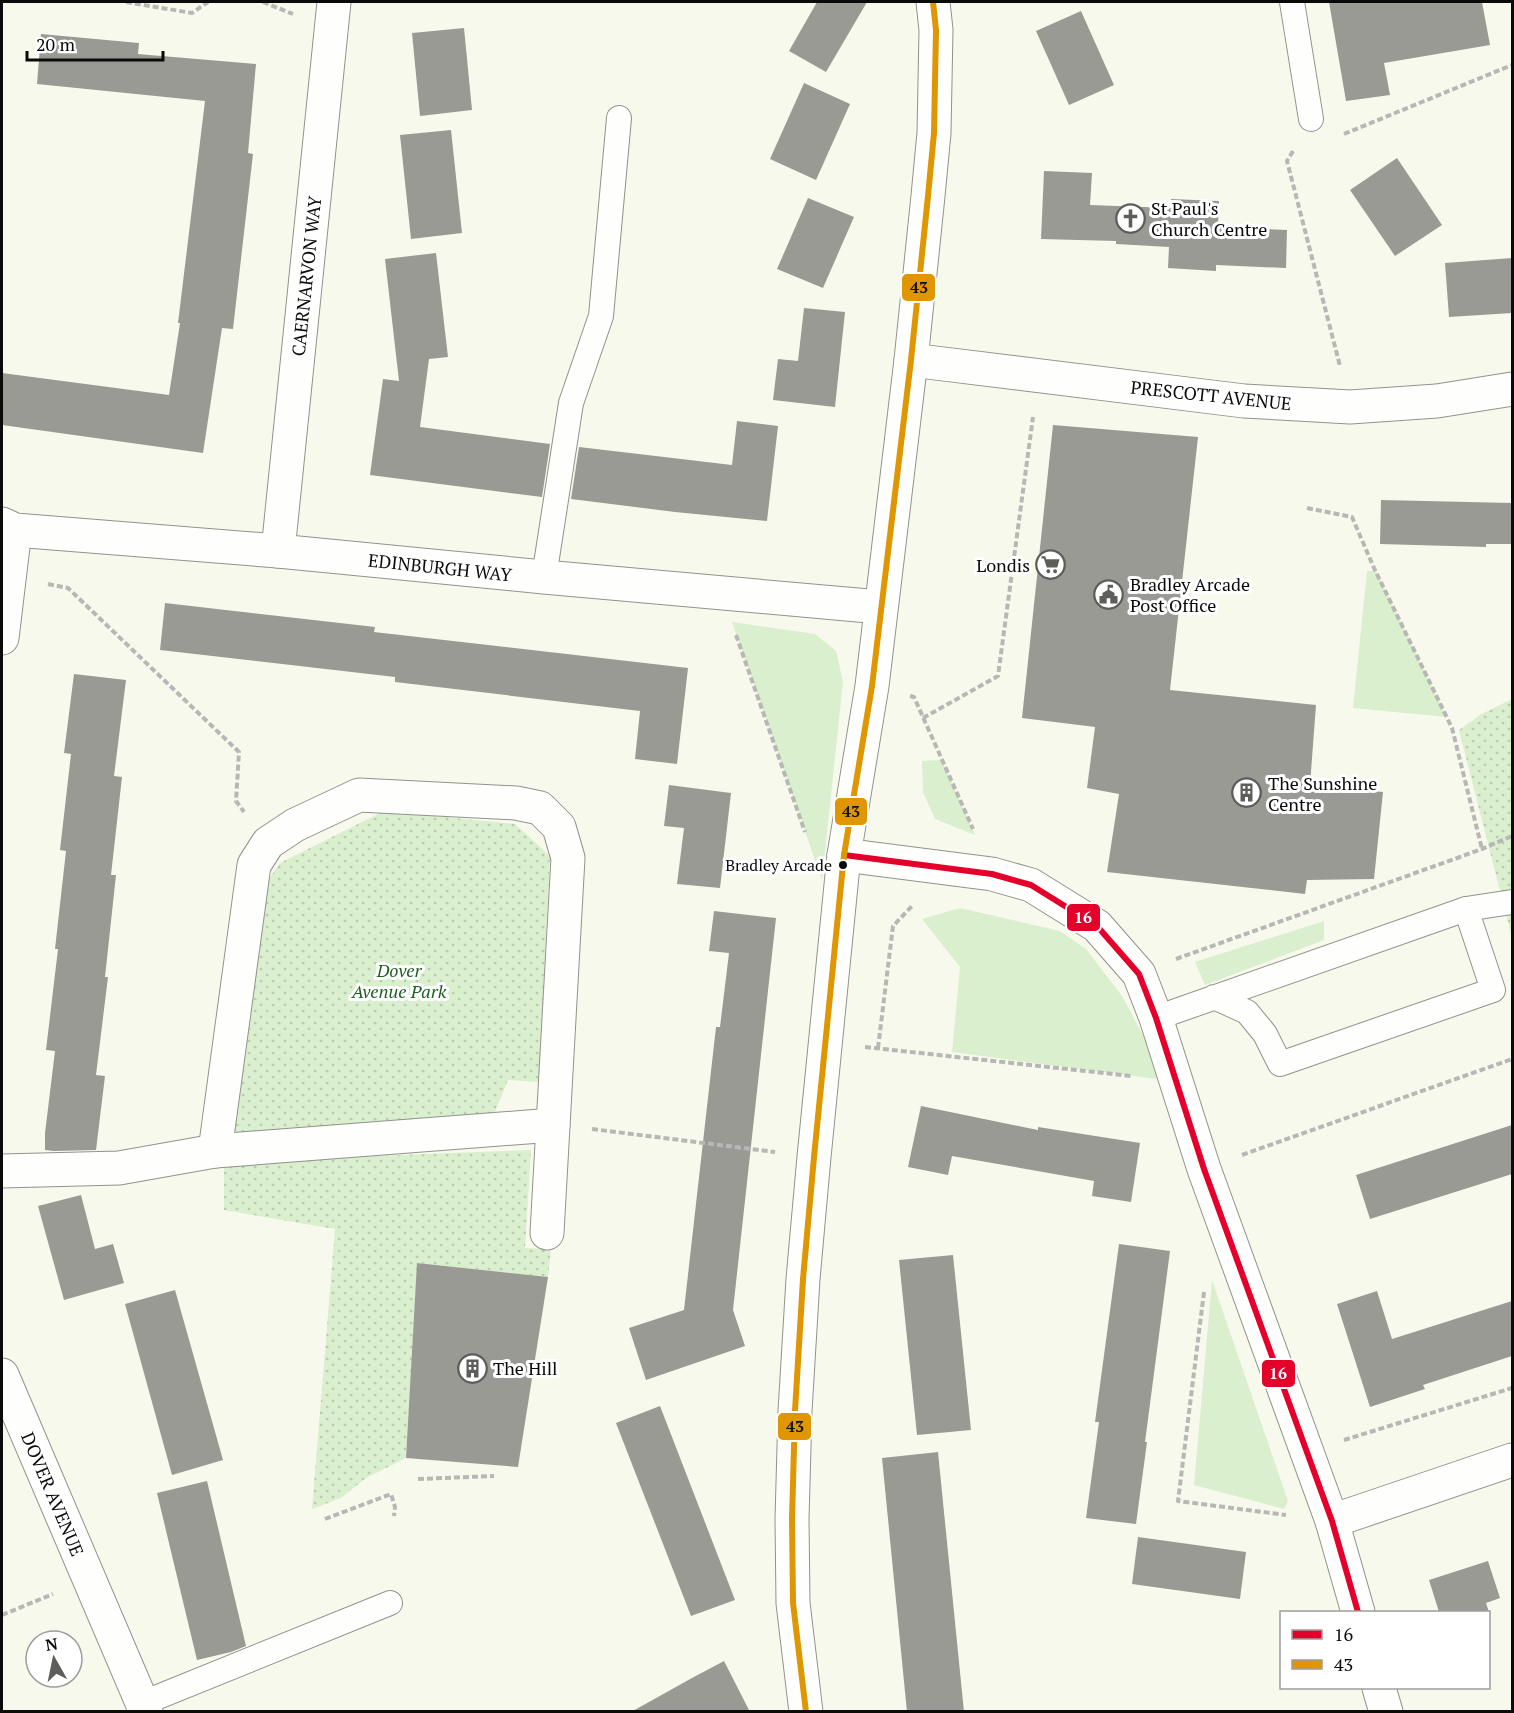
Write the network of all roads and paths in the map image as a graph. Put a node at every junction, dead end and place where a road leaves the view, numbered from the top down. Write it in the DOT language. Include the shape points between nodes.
graph roads {
  1 [pos="126,2"];
  2 [pos="208,2"];
  3 [pos="334,2"];
  4 [pos="933,2"];
  5 [pos="1292,2"];
  6 [pos="1512,65"];
  7 [pos="619,118"];
  8 [pos="1311,119"];
  9 [pos="1335,137"];
  10 [pos="1302,151"];
  11 [pos="1291,155"];
  12 [pos="911,360"];
  13 [pos="1038,376"];
  14 [pos="1512,389"];
  15 [pos="1350,407"];
  16 [pos="1307,508"];
  17 [pos="8,527"];
  18 [pos="278,551"];
  19 [pos="9,576"];
  20 [pos="544,578"];
  21 [pos="721,592"];
  22 [pos="880,607"];
  23 [pos="2,638"];
  24 [pos="872,686"];
  25 [pos="923,717"];
  26 [pos="807,836"];
  27 [pos="1512,836"];
  28 [pos="268,843"];
  29 [pos="1482,849"];
  30 [pos="844,855"];
  31 [pos="992,874"];
  32 [pos="918,899"];
  33 [pos="1512,902"];
  34 [pos="1466,909"];
  35 [pos="1139,974"];
  36 [pos="1214,997"];
  37 [pos="1156,1018"];
  38 [pos="825,1042"];
  39 [pos="878,1048"];
  40 [pos="1512,1059"];
  41 [pos="1177,1082"];
  42 [pos="553,1125"];
  43 [pos="215,1152"];
  44 [pos="814,1158"];
  45 [pos="1204,1169"];
  46 [pos="2,1171"];
  47 [pos="547,1233"];
  48 [pos="1204,1290"];
  49 [pos="2,1375"];
  50 [pos="1512,1388"];
  51 [pos="1308,1451"];
  52 [pos="1512,1460"];
  53 [pos="494,1476"];
  54 [pos="418,1479"];
  55 [pos="394,1516"];
  56 [pos="325,1519"];
  57 [pos="1332,1521"];
  58 [pos="90,1580"];
  59 [pos="390,1603"];
  60 [pos="1358,1611"];
  61 [pos="2,1615"];
  62 [pos="1379,1689"];
  63 [pos="144,1707"];
  64 [pos="806,1712"];
  65 [pos="1386,1712"];
  1 -- 2 [label="path" via="192,13"];
  3 -- 18 [label="street, CAERNARVON WAY"];
  4 -- 12 [label="street" via="934,133"];
  5 -- 8 [label="lane"];
  6 -- 9 [label="path"];
  7 -- 20 [label="lane" via="601,316 571,403"];
  8 -- 11 [label="path"];
  10 -- 11 [label="path"];
  11 -- 15 [label="path" via="1287,161"];
  12 -- 13 [label="street, PRESCOTT AVENUE"];
  12 -- 22 [label="street"];
  13 -- 15 [label="street, PRESCOTT AVENUE" via="1244,401"];
  13 -- 25 [label="path" via="998,676"];
  14 -- 15 [label="street, PRESCOTT AVENUE" via="1437,401"];
  16 -- 29 [label="path" via="1352,517 1452,728"];
  17 -- 18 [label="street, EDINBURGH WAY"];
  17 -- 19 [label="street"];
  18 -- 20 [label="street, EDINBURGH WAY"];
  19 -- 23 [label="street"];
  19 -- 28 [label="path" via="68,588 239,752 236,801"];
  20 -- 21 [label="street, EDINBURGH WAY"];
  21 -- 22 [label="street, EDINBURGH WAY"];
  21 -- 26 [label="path"];
  22 -- 24 [label="street"];
  24 -- 25 [label="path" via="914,697"];
  24 -- 30 [label="street"];
  25 -- 31 [label="path"];
  27 -- 29 [label="path"];
  28 -- 42 [label="street" via="359,795 516,803 540,808 559,827 568,858"];
  28 -- 43 [label="street" via="254,865"];
  29 -- 35 [label="path"];
  30 -- 31 [label="street"];
  30 -- 38 [label="street"];
  31 -- 35 [label="street" via="1031,885 1089,920"];
  32 -- 39 [label="path" via="893,926"];
  33 -- 34 [label="lane"];
  34 -- 36 [label="lane"];
  34 -- 36 [label="lane" via="1493,990 1482,994 1280,1064 1265,1034 1247,1012"];
  35 -- 37 [label="street"];
  36 -- 37 [label="lane"];
  37 -- 41 [label="street"];
  38 -- 39 [label="path"];
  38 -- 44 [label="street"];
  39 -- 41 [label="path"];
  40 -- 45 [label="path"];
  41 -- 45 [label="street"];
  42 -- 43 [label="street"];
  42 -- 44 [label="path"];
  42 -- 47 [label="street"];
  43 -- 46 [label="street" via="119,1168"];
  44 -- 64 [label="street" via="795,1411 792,1519 793,1603"];
  45 -- 51 [label="street"];
  48 -- 57 [label="path" via="1178,1501"];
  49 -- 58 [label="street, DOVER AVENUE"];
  50 -- 51 [label="path"];
  51 -- 57 [label="street"];
  52 -- 57 [label="street"];
  53 -- 54 [label="path"];
  55 -- 56 [label="path" via="391,1494"];
  57 -- 60 [label="street"];
  58 -- 61 [label="path, DOVER AVENUE"];
  58 -- 63 [label="street, DOVER AVENUE"];
  59 -- 63 [label="lane"];
  62 -- 65 [label="street"];
}
